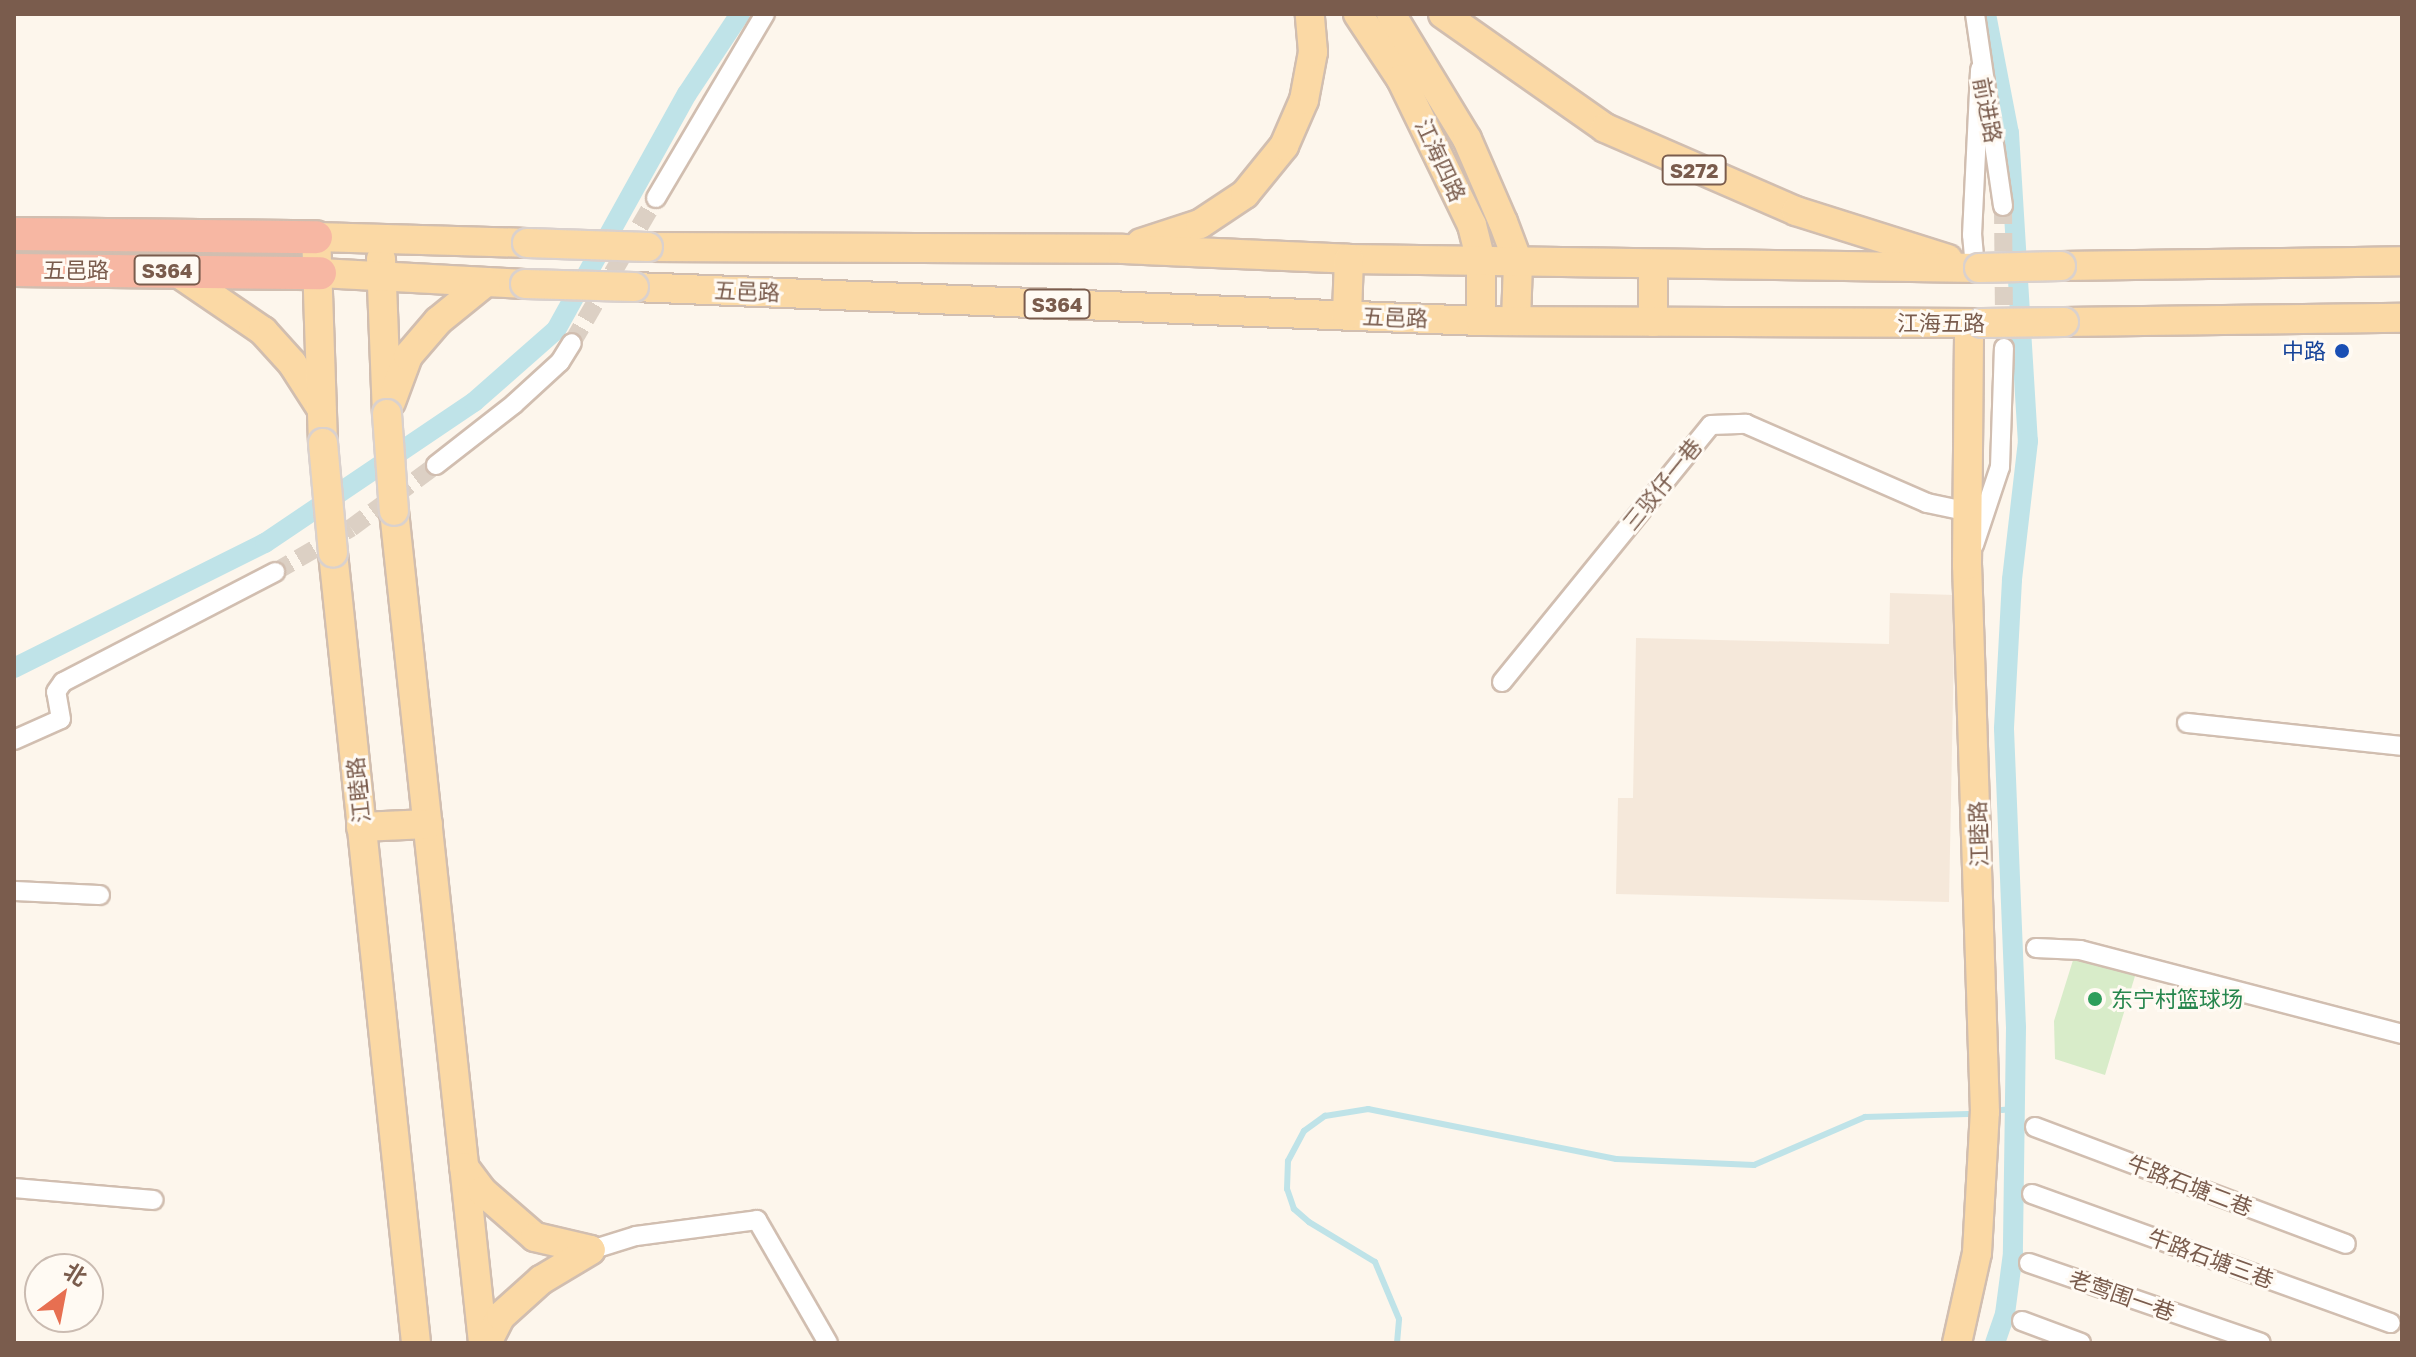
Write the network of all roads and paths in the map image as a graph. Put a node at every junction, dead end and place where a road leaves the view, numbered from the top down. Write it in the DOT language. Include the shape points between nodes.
graph roads {
  1 [pos="765,14"];
  2 [pos="1310,14"];
  3 [pos="1358,14"];
  4 [pos="1391,14"];
  5 [pos="1443,14"];
  6 [pos="1975,14"];
  7 [pos="1980,69"];
  8 [pos="1467,139"];
  9 [pos="1438,148"];
  10 [pos="656,198"];
  11 [pos="2003,206"];
  12 [pos="14,234"];
  13 [pos="131,235"];
  14 [pos="316,237"];
  15 [pos="381,240"];
  16 [pos="1123,249"];
  17 [pos="1349,259"];
  18 [pos="2402,261"];
  19 [pos="1481,262"];
  20 [pos="1518,262"];
  21 [pos="1653,264"];
  22 [pos="1977,268"];
  23 [pos="14,270"];
  24 [pos="132,270"];
  25 [pos="175,271"];
  26 [pos="320,273"];
  27 [pos="381,277"];
  28 [pos="486,282"];
  29 [pos="1347,315"];
  30 [pos="2402,318"];
  31 [pos="1481,321"];
  32 [pos="1516,321"];
  33 [pos="1653,322"];
  34 [pos="1975,323"];
  35 [pos="572,343"];
  36 [pos="2004,348"];
  37 [pos="322,409"];
  38 [pos="387,414"];
  39 [pos="436,465"];
  40 [pos="1966,511"];
  41 [pos="1967,565"];
  42 [pos="275,572"];
  43 [pos="1502,682"];
  44 [pos="2187,723"];
  45 [pos="14,740"];
  46 [pos="2402,746"];
  47 [pos="428,824"];
  48 [pos="361,827"];
  49 [pos="14,891"];
  50 [pos="100,895"];
  51 [pos="2036,948"];
  52 [pos="2402,1034"];
  53 [pos="2035,1127"];
  54 [pos="464,1167"];
  55 [pos="14,1188"];
  56 [pos="2032,1194"];
  57 [pos="153,1200"];
  58 [pos="2346,1244"];
  59 [pos="591,1250"];
  60 [pos="2029,1263"];
  61 [pos="2022,1321"];
  62 [pos="2390,1323"];
  63 [pos="416,1343"];
  64 [pos="485,1343"];
  65 [pos="828,1343"];
  66 [pos="1957,1343"];
  67 [pos="2081,1343"];
  68 [pos="2261,1343"];
  1 -- 10 [label="street"];
  2 -- 16 [label="main road" via="1313,52 1304,100 1284,146 1245,194 1200,224"];
  3 -- 9 [label="main road, 江海四路"];
  4 -- 8 [label="main road, 江海四路"];
  5 -- 22 [label="main road, S272" via="1605,128 1796,211"];
  6 -- 7 [label="street, 前进路"];
  7 -- 11 [label="street, 前进路" via="1995,134"];
  7 -- 22 [label="street" via="1972,235"];
  8 -- 9 [label="main road"];
  8 -- 20 [label="main road, 江海四路"];
  9 -- 19 [label="main road, 江海四路" via="1472,225"];
  12 -- 13 [label="highway, 五邑路 / S364"];
  13 -- 14 [label="highway, 五邑路 / S364"];
  13 -- 24 [label="highway"];
  14 -- 15 [label="main road, 五邑路 / S364"];
  14 -- 26 [label="main road, 江睦路"];
  15 -- 16 [label="main road, 五邑路 / S364, bridge"];
  15 -- 27 [label="main road"];
  16 -- 17 [label="main road, 五邑路 / S364"];
  17 -- 19 [label="main road, 五邑路 / S364"];
  17 -- 29 [label="main road"];
  18 -- 22 [label="main road, S272, bridge"];
  19 -- 20 [label="main road, S272"];
  19 -- 31 [label="main road, 江海四路"];
  20 -- 21 [label="main road, S272"];
  20 -- 32 [label="main road"];
  21 -- 22 [label="main road, S272"];
  21 -- 33 [label="main road"];
  23 -- 24 [label="highway, 五邑路 / S364"];
  24 -- 25 [label="highway, 五邑路 / S364"];
  25 -- 26 [label="highway, 五邑路 / S364"];
  25 -- 37 [label="main road" via="263,331"];
  26 -- 27 [label="main road, 五邑路 / S364"];
  26 -- 37 [label="main road, 江睦路"];
  27 -- 28 [label="main road, 五邑路 / S364"];
  27 -- 38 [label="main road"];
  28 -- 29 [label="main road, 五邑路 / S364, bridge"];
  28 -- 38 [label="main road" via="438,321 408,356"];
  29 -- 31 [label="main road, 五邑路 / S364"];
  30 -- 34 [label="main road, 江海五路, bridge"];
  31 -- 32 [label="main road, 江海五路"];
  32 -- 33 [label="main road, 江海五路"];
  33 -- 34 [label="main road, 江海五路"];
  34 -- 40 [label="main road, 江睦路"];
  35 -- 39 [label="street" via="560,362 514,404"];
  36 -- 41 [label="street" via="2000,467"];
  37 -- 48 [label="main road, 江睦路, bridge"];
  38 -- 47 [label="main road, bridge"];
  40 -- 41 [label="main road, 江睦路"];
  40 -- 43 [label="street, 三驳仔一巷" via="1927,503 1746,424 1711,425"];
  41 -- 66 [label="main road, 江睦路" via="1985,1112 1977,1253"];
  42 -- 45 [label="street" via="63,682 56,692 61,719"];
  44 -- 46 [label="street"];
  47 -- 48 [label="main road"];
  47 -- 54 [label="main road"];
  48 -- 63 [label="main road, 江睦路"];
  49 -- 50 [label="street"];
  51 -- 52 [label="street" via="2080,950"];
  53 -- 58 [label="street, 牛路石塘二巷"];
  54 -- 59 [label="main road" via="482,1191 535,1237"];
  54 -- 64 [label="main road"];
  55 -- 57 [label="street"];
  56 -- 62 [label="street, 牛路石塘三巷"];
  59 -- 64 [label="main road" via="541,1280 501,1316"];
  59 -- 65 [label="street" via="636,1236 757,1220"];
  60 -- 68 [label="street, 老莺围一巷"];
  61 -- 67 [label="street"];
}
